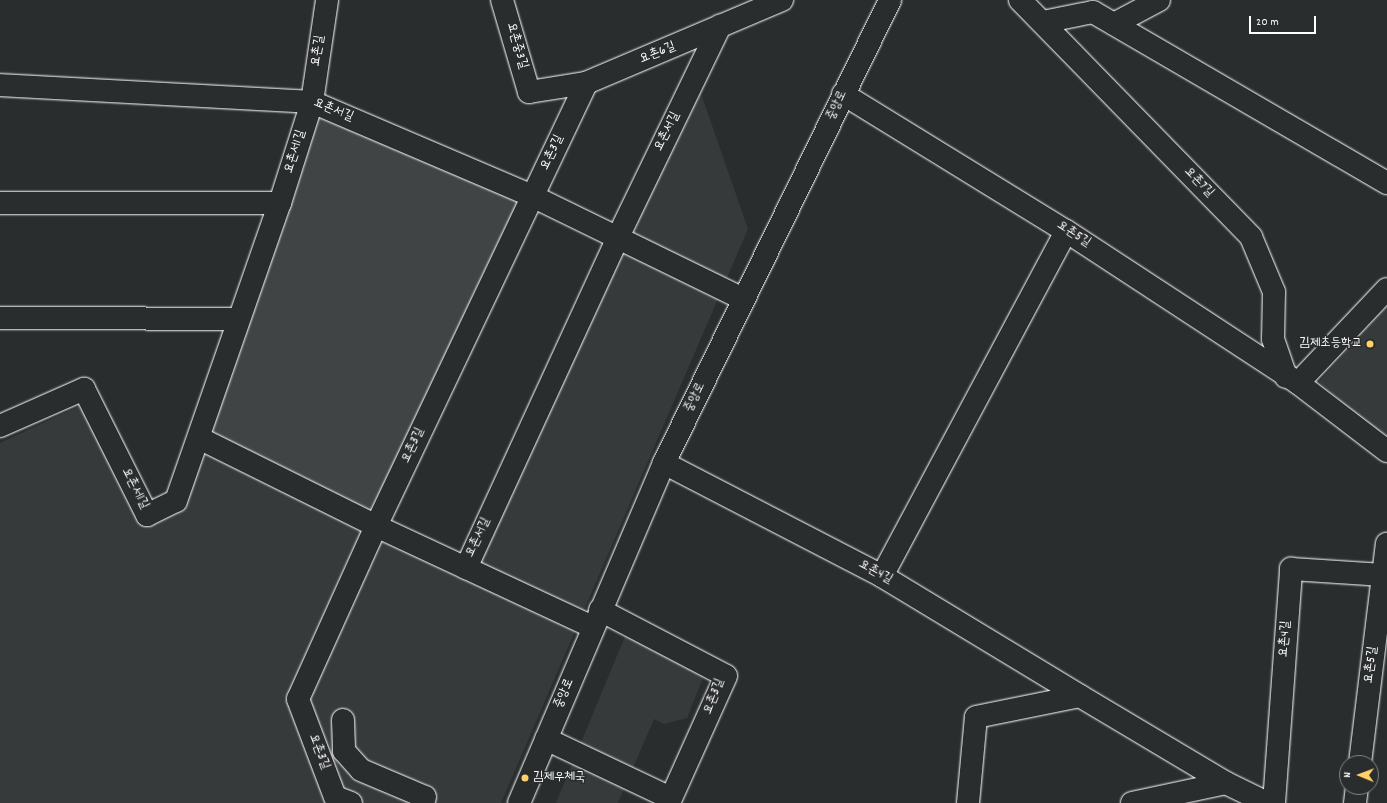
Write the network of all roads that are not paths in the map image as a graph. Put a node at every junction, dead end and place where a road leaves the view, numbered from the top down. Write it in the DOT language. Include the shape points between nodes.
graph roads {
  1 [pos="326,0"];
  2 [pos="502,0"];
  3 [pos="782,0"];
  4 [pos="890,0"];
  5 [pos="1020,0"];
  6 [pos="1159,0"];
  7 [pos="1043,22"];
  8 [pos="1114,24"];
  9 [pos="720,26"];
  10 [pos="586,83"];
  11 [pos="0,85"];
  12 [pos="529,92"];
  13 [pos="843,94"];
  14 [pos="312,102"];
  15 [pos="1387,183"];
  16 [pos="532,196"];
  17 [pos="0,203"];
  18 [pos="280,203"];
  19 [pos="1066,230"];
  20 [pos="617,239"];
  21 [pos="1387,289"];
  22 [pos="744,299"];
  23 [pos="0,318"];
  24 [pos="238,319"];
  25 [pos="1292,380"];
  26 [pos="0,426"];
  27 [pos="199,438"];
  28 [pos="1387,451"];
  29 [pos="664,463"];
  30 [pos="376,526"];
  31 [pos="1387,544"];
  32 [pos="466,568"];
  33 [pos="1384,575"];
  34 [pos="882,576"];
  35 [pos="596,618"];
  36 [pos="1080,696"];
  37 [pos="344,720"];
  38 [pos="546,739"];
  39 [pos="1361,755"];
  40 [pos="1226,783"];
  41 [pos="669,800"];
  42 [pos="351,803"];
  43 [pos="423,803"];
  44 [pos="519,803"];
  45 [pos="968,803"];
  46 [pos="1132,803"];
  47 [pos="1267,803"];
  48 [pos="1274,803"];
  1 -- 14 [label="street, 요촌길"];
  2 -- 12 [label="street, 요촌중3길"];
  3 -- 9 [label="street, 요촌6길"];
  4 -- 13 [label="street, 중앙로"];
  5 -- 7 [label="street, 요촌7길"];
  6 -- 8 [label="street"];
  7 -- 8 [label="street" via="1093,12"];
  7 -- 25 [label="street, 요촌7길" via="1251,237 1274,292 1273,339"];
  8 -- 15 [label="street"];
  9 -- 10 [label="street, 요촌6길"];
  9 -- 20 [label="street, 요촌서길"];
  10 -- 12 [label="street, 요촌6길"];
  10 -- 16 [label="street, 요촌3길"];
  11 -- 14 [label="street, 요촌서길"];
  13 -- 19 [label="street, 요촌5길"];
  13 -- 22 [label="street, 중앙로"];
  14 -- 16 [label="street, 요촌서길"];
  14 -- 18 [label="street, 요촌서1길"];
  16 -- 20 [label="street, 요촌서길"];
  16 -- 30 [label="street, 요촌3길"];
  17 -- 18 [label="street"];
  18 -- 24 [label="street, 요촌서1길"];
  19 -- 25 [label="street, 요촌5길"];
  19 -- 34 [label="street"];
  20 -- 22 [label="street, 요촌서길"];
  20 -- 32 [label="street, 요촌서길"];
  21 -- 25 [label="street"];
  22 -- 29 [label="street, 중앙로"];
  23 -- 24 [label="street"];
  24 -- 27 [label="street, 요촌서1길"];
  25 -- 28 [label="street, 요촌5길"];
  26 -- 27 [label="street, 요촌서1길" via="84,389 147,515 176,501"];
  27 -- 30 [label="street, 요촌서길"];
  29 -- 34 [label="street, 요촌4길"];
  29 -- 35 [label="street, 중앙로"];
  30 -- 32 [label="street, 요촌서길"];
  30 -- 42 [label="street, 요촌3길" via="298,700 335,798"];
  31 -- 33 [label="street, 요촌5길"];
  32 -- 35 [label="street"];
  33 -- 39 [label="street, 요촌5길"];
  33 -- 48 [label="street, 요촌4길" via="1291,569"];
  34 -- 36 [label="street, 요촌4길"];
  35 -- 38 [label="street, 중앙로"];
  35 -- 41 [label="street, 요촌3길" via="726,676"];
  36 -- 40 [label="street, 요촌4길"];
  36 -- 45 [label="street" via="976,717"];
  37 -- 43 [label="street" via="344,751 361,770 425,797"];
  38 -- 41 [label="street"];
  38 -- 44 [label="street, 중앙로"];
  40 -- 46 [label="street"];
  40 -- 47 [label="street, 요촌4길"];
}
